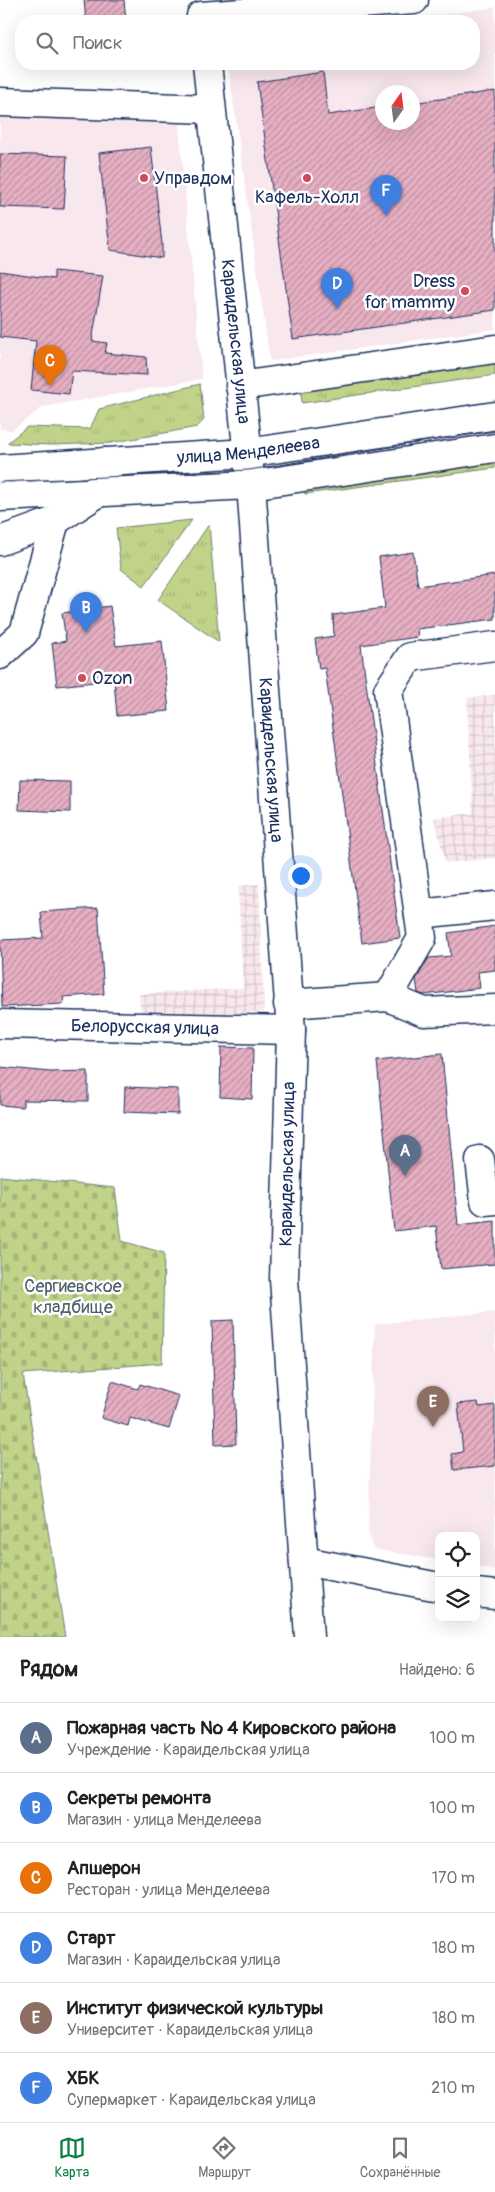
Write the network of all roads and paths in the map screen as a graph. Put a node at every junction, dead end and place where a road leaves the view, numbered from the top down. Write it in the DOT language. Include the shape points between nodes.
graph roads {
  1 [pos="414,0"];
  2 [pos="201,12"];
  3 [pos="207,70"];
  4 [pos="0,102"];
  5 [pos="211,109"];
  6 [pos="495,349"];
  7 [pos="240,386"];
  8 [pos="495,416"];
  9 [pos="495,448"];
  10 [pos="247,453"];
  11 [pos="104,462"];
  12 [pos="0,469"];
  13 [pos="251,485"];
  14 [pos="101,491"];
  15 [pos="0,497"];
  16 [pos="55,521"];
  17 [pos="0,541"];
  18 [pos="495,646"];
  19 [pos="0,655"];
  20 [pos="495,906"];
  21 [pos="419,914"];
  22 [pos="388,997"];
  23 [pos="495,1009"];
  24 [pos="289,1017"];
  25 [pos="0,1024"];
  26 [pos="480,1160"];
  27 [pos="495,1200"];
  28 [pos="304,1561"];
  29 [pos="435,1586"];
  30 [pos="480,1594"];
  31 [pos="495,1596"];
  32 [pos="309,1637"];
  1 -- 2 [label="street"];
  3 -- 5 [label="street, Караидельская улица"];
  4 -- 5 [label="street"];
  5 -- 7 [label="street, Караидельская улица"];
  6 -- 7 [label="street"];
  7 -- 10 [label="street, Караидельская улица"];
  8 -- 10 [label="street, улица Менделеева"];
  9 -- 13 [label="street, улица Менделеева"];
  10 -- 11 [label="street, улица Менделеева"];
  10 -- 13 [label="street, Караидельская улица"];
  11 -- 12 [label="street, улица Менделеева"];
  11 -- 14 [label="street"];
  13 -- 14 [label="street, улица Менделеева"];
  13 -- 24 [label="street, Караидельская улица"];
  14 -- 15 [label="street, улица Менделеева"];
  14 -- 16 [label="street"];
  16 -- 17 [label="street"];
  16 -- 19 [label="street" via="24,633"];
  18 -- 21 [label="street" via="410,657 388,690"];
  20 -- 21 [label="street"];
  21 -- 22 [label="street" via="422,938"];
  22 -- 23 [label="street" via="424,1012"];
  22 -- 24 [label="street, Белорусская улица"];
  24 -- 25 [label="street, Белорусская улица"];
  24 -- 28 [label="street, Караидельская улица" via="284,1280"];
  26 -- 27 [label="street" via="485,1201"];
  28 -- 29 [label="street"];
  28 -- 32 [label="street, Караидельская улица"];
  30 -- 31 [label="street"];
}
